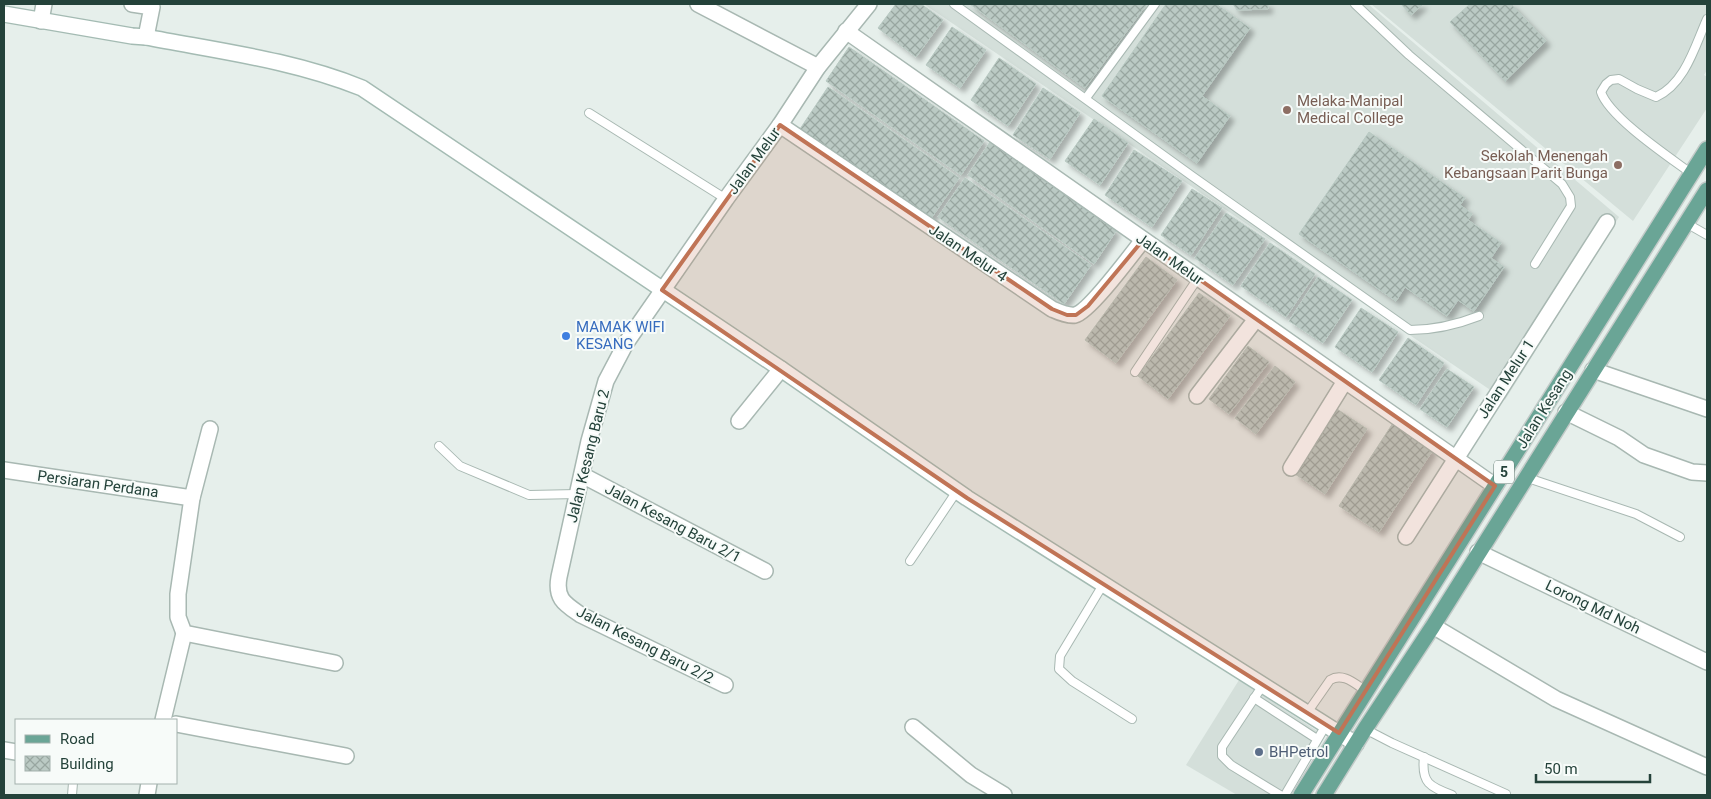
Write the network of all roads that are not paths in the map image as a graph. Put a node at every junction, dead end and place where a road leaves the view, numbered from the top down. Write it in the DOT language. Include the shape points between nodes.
graph roads {
  1 [pos="44,4"];
  2 [pos="132,4"];
  3 [pos="698,4"];
  4 [pos="868,4"];
  5 [pos="954,4"];
  6 [pos="1155,4"];
  7 [pos="1355,4"];
  8 [pos="152,6"];
  9 [pos="4,14"];
  10 [pos="1707,19"];
  11 [pos="41,21"];
  12 [pos="846,32"];
  13 [pos="146,37"];
  14 [pos="818,67"];
  15 [pos="1086,98"];
  16 [pos="589,113"];
  17 [pos="780,125"];
  18 [pos="1707,149"];
  19 [pos="1692,174"];
  20 [pos="1707,190"];
  21 [pos="726,199"];
  22 [pos="1607,222"];
  23 [pos="1686,223"];
  24 [pos="1707,235"];
  25 [pos="1144,240"];
  26 [pos="1535,264"];
  27 [pos="1198,278"];
  28 [pos="662,290"];
  29 [pos="1479,316"];
  30 [pos="1256,319"];
  31 [pos="781,369"];
  32 [pos="1593,370"];
  33 [pos="1135,372"];
  34 [pos="1345,381"];
  35 [pos="1197,396"];
  36 [pos="1707,409"];
  37 [pos="1566,412"];
  38 [pos="740,421"];
  39 [pos="210,429"];
  40 [pos="439,446"];
  41 [pos="1456,459"];
  42 [pos="1291,468"];
  43 [pos="4,470"];
  44 [pos="1707,473"];
  45 [pos="582,475"];
  46 [pos="1525,477"];
  47 [pos="1495,486"];
  48 [pos="958,491"];
  49 [pos="577,494"];
  50 [pos="192,498"];
  51 [pos="1680,536"];
  52 [pos="1406,537"];
  53 [pos="1478,552"];
  54 [pos="910,561"];
  55 [pos="765,571"];
  56 [pos="559,576"];
  57 [pos="1104,583"];
  58 [pos="1432,626"];
  59 [pos="184,633"];
  60 [pos="1707,662"];
  61 [pos="335,663"];
  62 [pos="725,685"];
  63 [pos="1263,685"];
  64 [pos="1366,690"];
  65 [pos="1254,698"];
  66 [pos="1307,713"];
  67 [pos="163,719"];
  68 [pos="1132,719"];
  69 [pos="178,724"];
  70 [pos="1326,725"];
  71 [pos="913,727"];
  72 [pos="1371,732"];
  73 [pos="1339,733"];
  74 [pos="1317,739"];
  75 [pos="1356,744"];
  76 [pos="346,756"];
  77 [pos="1424,757"];
  78 [pos="1707,767"];
  79 [pos="1506,794"];
  80 [pos="1004,795"];
  81 [pos="1280,795"];
  82 [pos="1285,795"];
  83 [pos="1301,795"];
  84 [pos="1324,795"];
  85 [pos="1452,795"];
  1 -- 11 [label="street"];
  2 -- 8 [label="street"];
  3 -- 14 [label="street"];
  4 -- 12 [label="street, Jalan Melur"];
  5 -- 15 [label="lane"];
  6 -- 15 [label="lane"];
  7 -- 26 [label="lane" via="1409,55 1562,184 1571,206"];
  8 -- 13 [label="street"];
  9 -- 11 [label="street"];
  10 -- 19 [label="lane" via="1688,62 1665,93 1656,97 1619,79 1611,80 1601,92 1616,115"];
  11 -- 13 [label="street"];
  12 -- 14 [label="street, Jalan Melur"];
  12 -- 25 [label="street, Jalan Melur"];
  13 -- 28 [label="street" via="308,69 362,88"];
  14 -- 17 [label="street, Jalan Melur"];
  15 -- 29 [label="lane" via="1410,330 1451,327"];
  16 -- 21 [label="lane"];
  17 -- 21 [label="street, Jalan Melur"];
  17 -- 25 [label="street, Jalan Melur 4" via="1052,309 1067,315 1076,315 1088,306"];
  18 -- 19 [label="main road, Jalan Kesang / 5"];
  19 -- 47 [label="main road, Jalan Kesang / 5"];
  20 -- 23 [label="main road, Jalan Kesang / 5"];
  21 -- 28 [label="street, Jalan Melur"];
  22 -- 41 [label="street, Jalan Melur 1"];
  23 -- 24 [label="lane"];
  23 -- 32 [label="main road, Jalan Kesang / 5"];
  25 -- 27 [label="street, Jalan Melur"];
  27 -- 30 [label="street, Jalan Melur"];
  27 -- 33 [label="lane"];
  28 -- 31 [label="street"];
  28 -- 45 [label="street, Jalan Kesang Baru 2" via="626,343 606,381"];
  30 -- 34 [label="street, Jalan Melur"];
  30 -- 35 [label="street"];
  31 -- 38 [label="street"];
  31 -- 48 [label="street"];
  32 -- 36 [label="street"];
  32 -- 37 [label="main road, Jalan Kesang / 5"];
  34 -- 41 [label="street, Jalan Melur"];
  34 -- 42 [label="street"];
  37 -- 44 [label="street" via="1619,438 1644,455 1692,472"];
  37 -- 46 [label="main road, Jalan Kesang / 5"];
  39 -- 50 [label="street"];
  40 -- 49 [label="lane" via="460,466 529,495"];
  41 -- 47 [label="street, Jalan Melur"];
  41 -- 52 [label="street, Jalan Melur 1"];
  43 -- 50 [label="street, Persiaran Perdana"];
  45 -- 49 [label="street, Jalan Kesang Baru 2"];
  45 -- 55 [label="street, Jalan Kesang Baru 2/1"];
  46 -- 51 [label="lane" via="1636,514"];
  46 -- 53 [label="main road, Jalan Kesang / 5"];
  47 -- 64 [label="main road, Jalan Kesang / 5"];
  48 -- 54 [label="lane"];
  48 -- 57 [label="street"];
  49 -- 56 [label="street, Jalan Kesang Baru 2"];
  50 -- 59 [label="street" via="178,594 178,617"];
  53 -- 58 [label="main road, Jalan Kesang / 5"];
  53 -- 60 [label="street, Lorong Md Noh"];
  56 -- 62 [label="street, Jalan Kesang Baru 2/2" via="557,587 562,602 581,615"];
  57 -- 63 [label="street"];
  57 -- 68 [label="lane" via="1060,656 1060,669 1072,681"];
  58 -- 72 [label="main road, Jalan Kesang / 5"];
  58 -- 78 [label="street" via="1556,699"];
  59 -- 61 [label="street"];
  59 -- 67 [label="street"];
  63 -- 65 [label="lane"];
  63 -- 66 [label="street"];
  64 -- 66 [label="lane" via="1342,676 1335,677"];
  64 -- 73 [label="main road, Jalan Kesang / 5"];
  65 -- 74 [label="lane"];
  65 -- 81 [label="lane" via="1222,748 1222,756"];
  66 -- 70 [label="street"];
  69 -- 76 [label="street"];
  70 -- 73 [label="street"];
  70 -- 74 [label="lane"];
  71 -- 80 [label="street" via="971,775"];
  72 -- 75 [label="main road, Jalan Kesang / 5"];
  72 -- 77 [label="lane"];
  73 -- 75 [label="street"];
  73 -- 83 [label="main road, Jalan Kesang / 5"];
  74 -- 82 [label="lane"];
  75 -- 84 [label="main road, Jalan Kesang / 5"];
  77 -- 79 [label="lane"];
  77 -- 85 [label="lane" via="1422,770 1426,781"];
}
